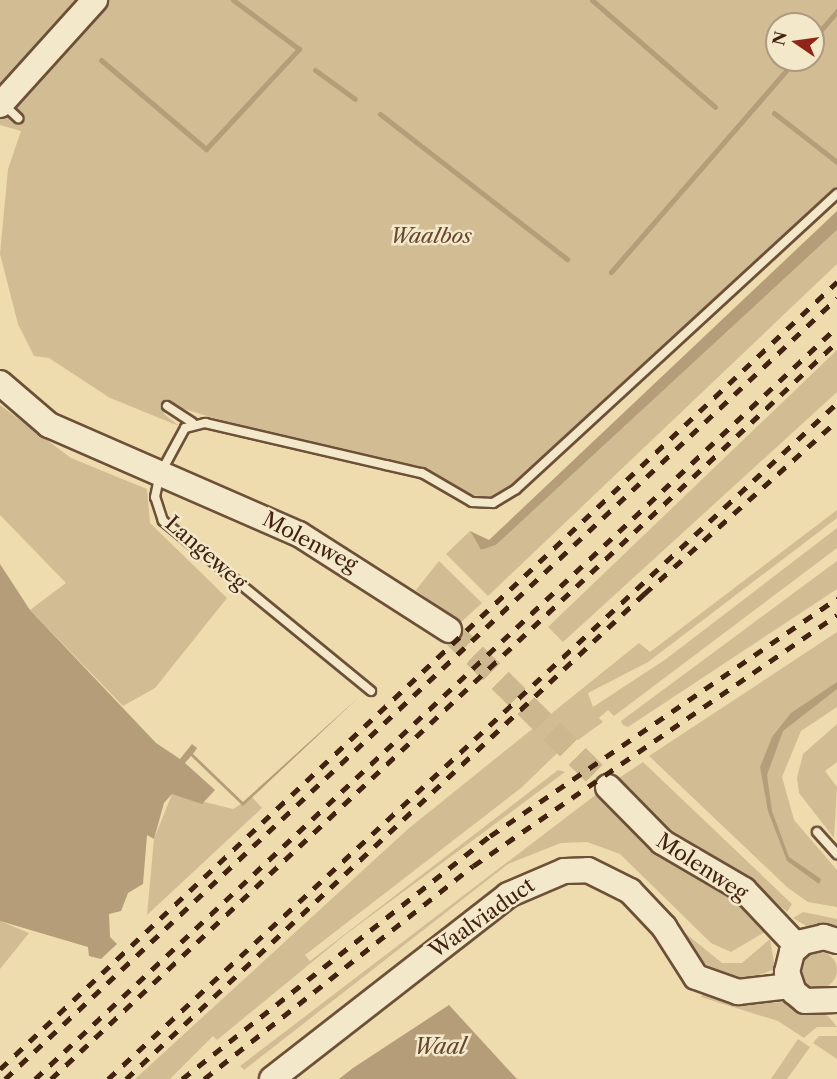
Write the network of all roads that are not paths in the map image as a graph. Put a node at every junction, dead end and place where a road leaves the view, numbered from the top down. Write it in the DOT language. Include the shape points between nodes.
graph roads {
  1 [pos="95,0"];
  2 [pos="7,109"];
  3 [pos="837,194"];
  4 [pos="0,383"];
  5 [pos="167,406"];
  6 [pos="192,422"];
  7 [pos="160,474"];
  8 [pos="450,630"];
  9 [pos="371,691"];
  10 [pos="608,787"];
  11 [pos="817,832"];
  12 [pos="837,854"];
  13 [pos="837,941"];
  14 [pos="797,946"];
  15 [pos="790,986"];
  16 [pos="837,1000"];
  17 [pos="272,1079"];
  1 -- 2 [label="main road"];
  3 -- 6 [label="lane" via="516,489 493,503 460,498 422,474"];
  4 -- 7 [label="main road" via="49,425"];
  5 -- 6 [label="lane"];
  6 -- 7 [label="lane"];
  7 -- 8 [label="main road, Molenweg" via="324,547"];
  7 -- 9 [label="lane, Langeweg" via="155,497 163,521"];
  10 -- 14 [label="main road, Molenweg" via="662,842 744,890"];
  11 -- 12 [label="lane"];
  13 -- 14 [label="main road" via="817,937"];
  14 -- 15 [label="main road" via="787,965"];
  15 -- 16 [label="main road" via="812,1004"];
  15 -- 17 [label="main road, Waalviaduct" via="738,992 696,976 664,927 630,891 588,870 564,871 508,895"];
}
